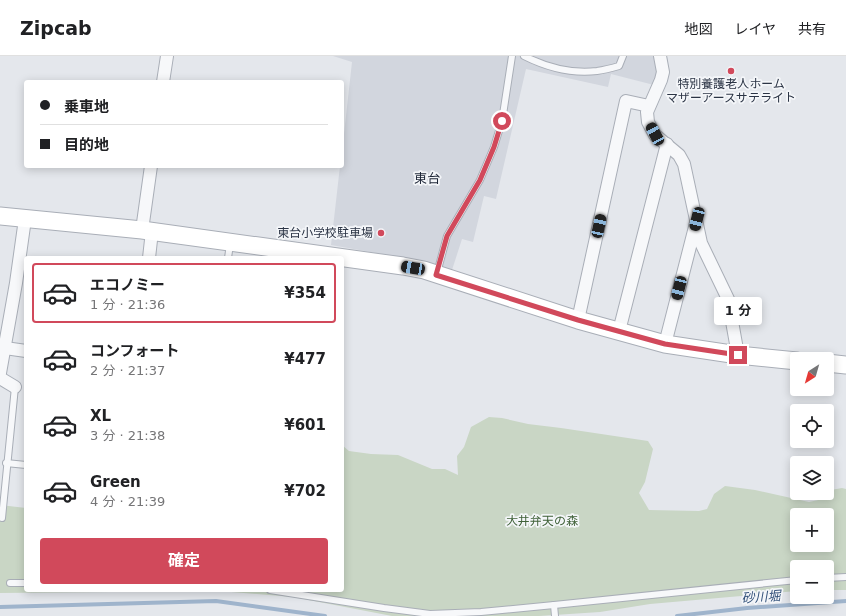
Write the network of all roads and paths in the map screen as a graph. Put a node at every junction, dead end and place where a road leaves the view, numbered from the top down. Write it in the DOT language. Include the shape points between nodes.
graph roads {
  1 [pos="167,56"];
  2 [pos="512,56"];
  3 [pos="524,56"];
  4 [pos="623,56"];
  5 [pos="660,56"];
  6 [pos="163,80"];
  7 [pos="649,106"];
  8 [pos="667,144"];
  9 [pos="151,168"];
  10 [pos="0,216"];
  11 [pos="26,219"];
  12 [pos="697,219"];
  13 [pos="147,230"];
  14 [pos="229,250"];
  15 [pos="149,256"];
  16 [pos="294,256"];
  17 [pos="344,261"];
  18 [pos="436,275"];
  19 [pos="21,284"];
  20 [pos="578,320"];
  21 [pos="618,331"];
  22 [pos="665,344"];
  23 [pos="5,348"];
  24 [pos="24,351"];
  25 [pos="738,355"];
  26 [pos="790,359"];
  27 [pos="834,364"];
  28 [pos="846,365"];
  29 [pos="0,373"];
  30 [pos="0,378"];
  31 [pos="15,387"];
  32 [pos="6,463"];
  33 [pos="24,465"];
  34 [pos="2,518"];
  35 [pos="846,577"];
  36 [pos="834,578"];
  37 [pos="790,581"];
  38 [pos="10,583"];
  39 [pos="24,583"];
  40 [pos="283,592"];
  41 [pos="554,605"];
  42 [pos="556,616"];
  1 -- 6 [label="street"];
  2 -- 18 [label="lane" via="502,121 494,147 480,180 447,236"];
  3 -- 4 [label="lane" via="571,71 597,71 619,66"];
  5 -- 7 [label="street" via="662,80"];
  7 -- 8 [label="street" via="648,122 655,134"];
  7 -- 20 [label="street" via="626,101"];
  8 -- 12 [label="street" via="679,155 684,164"];
  8 -- 21 [label="street"];
  9 -- 13 [label="street"];
  10 -- 11 [label="street"];
  11 -- 13 [label="street"];
  11 -- 19 [label="street"];
  12 -- 22 [label="street"];
  12 -- 25 [label="street" via="701,243 728,299"];
  13 -- 14 [label="street"];
  13 -- 15 [label="street"];
  14 -- 16 [label="street"];
  17 -- 18 [label="street" via="402,266"];
  18 -- 20 [label="street"];
  19 -- 23 [label="street"];
  20 -- 21 [label="street"];
  21 -- 22 [label="street"];
  22 -- 25 [label="street"];
  23 -- 24 [label="street"];
  23 -- 29 [label="street"];
  25 -- 26 [label="street"];
  27 -- 28 [label="street"];
  30 -- 31 [label="street"];
  31 -- 32 [label="lane"];
  32 -- 33 [label="lane"];
  32 -- 34 [label="lane"];
  35 -- 36 [label="lane"];
  37 -- 41 [label="lane"];
  38 -- 39 [label="lane"];
  40 -- 41 [label="lane" via="430,614"];
  41 -- 42 [label="lane"];
}
